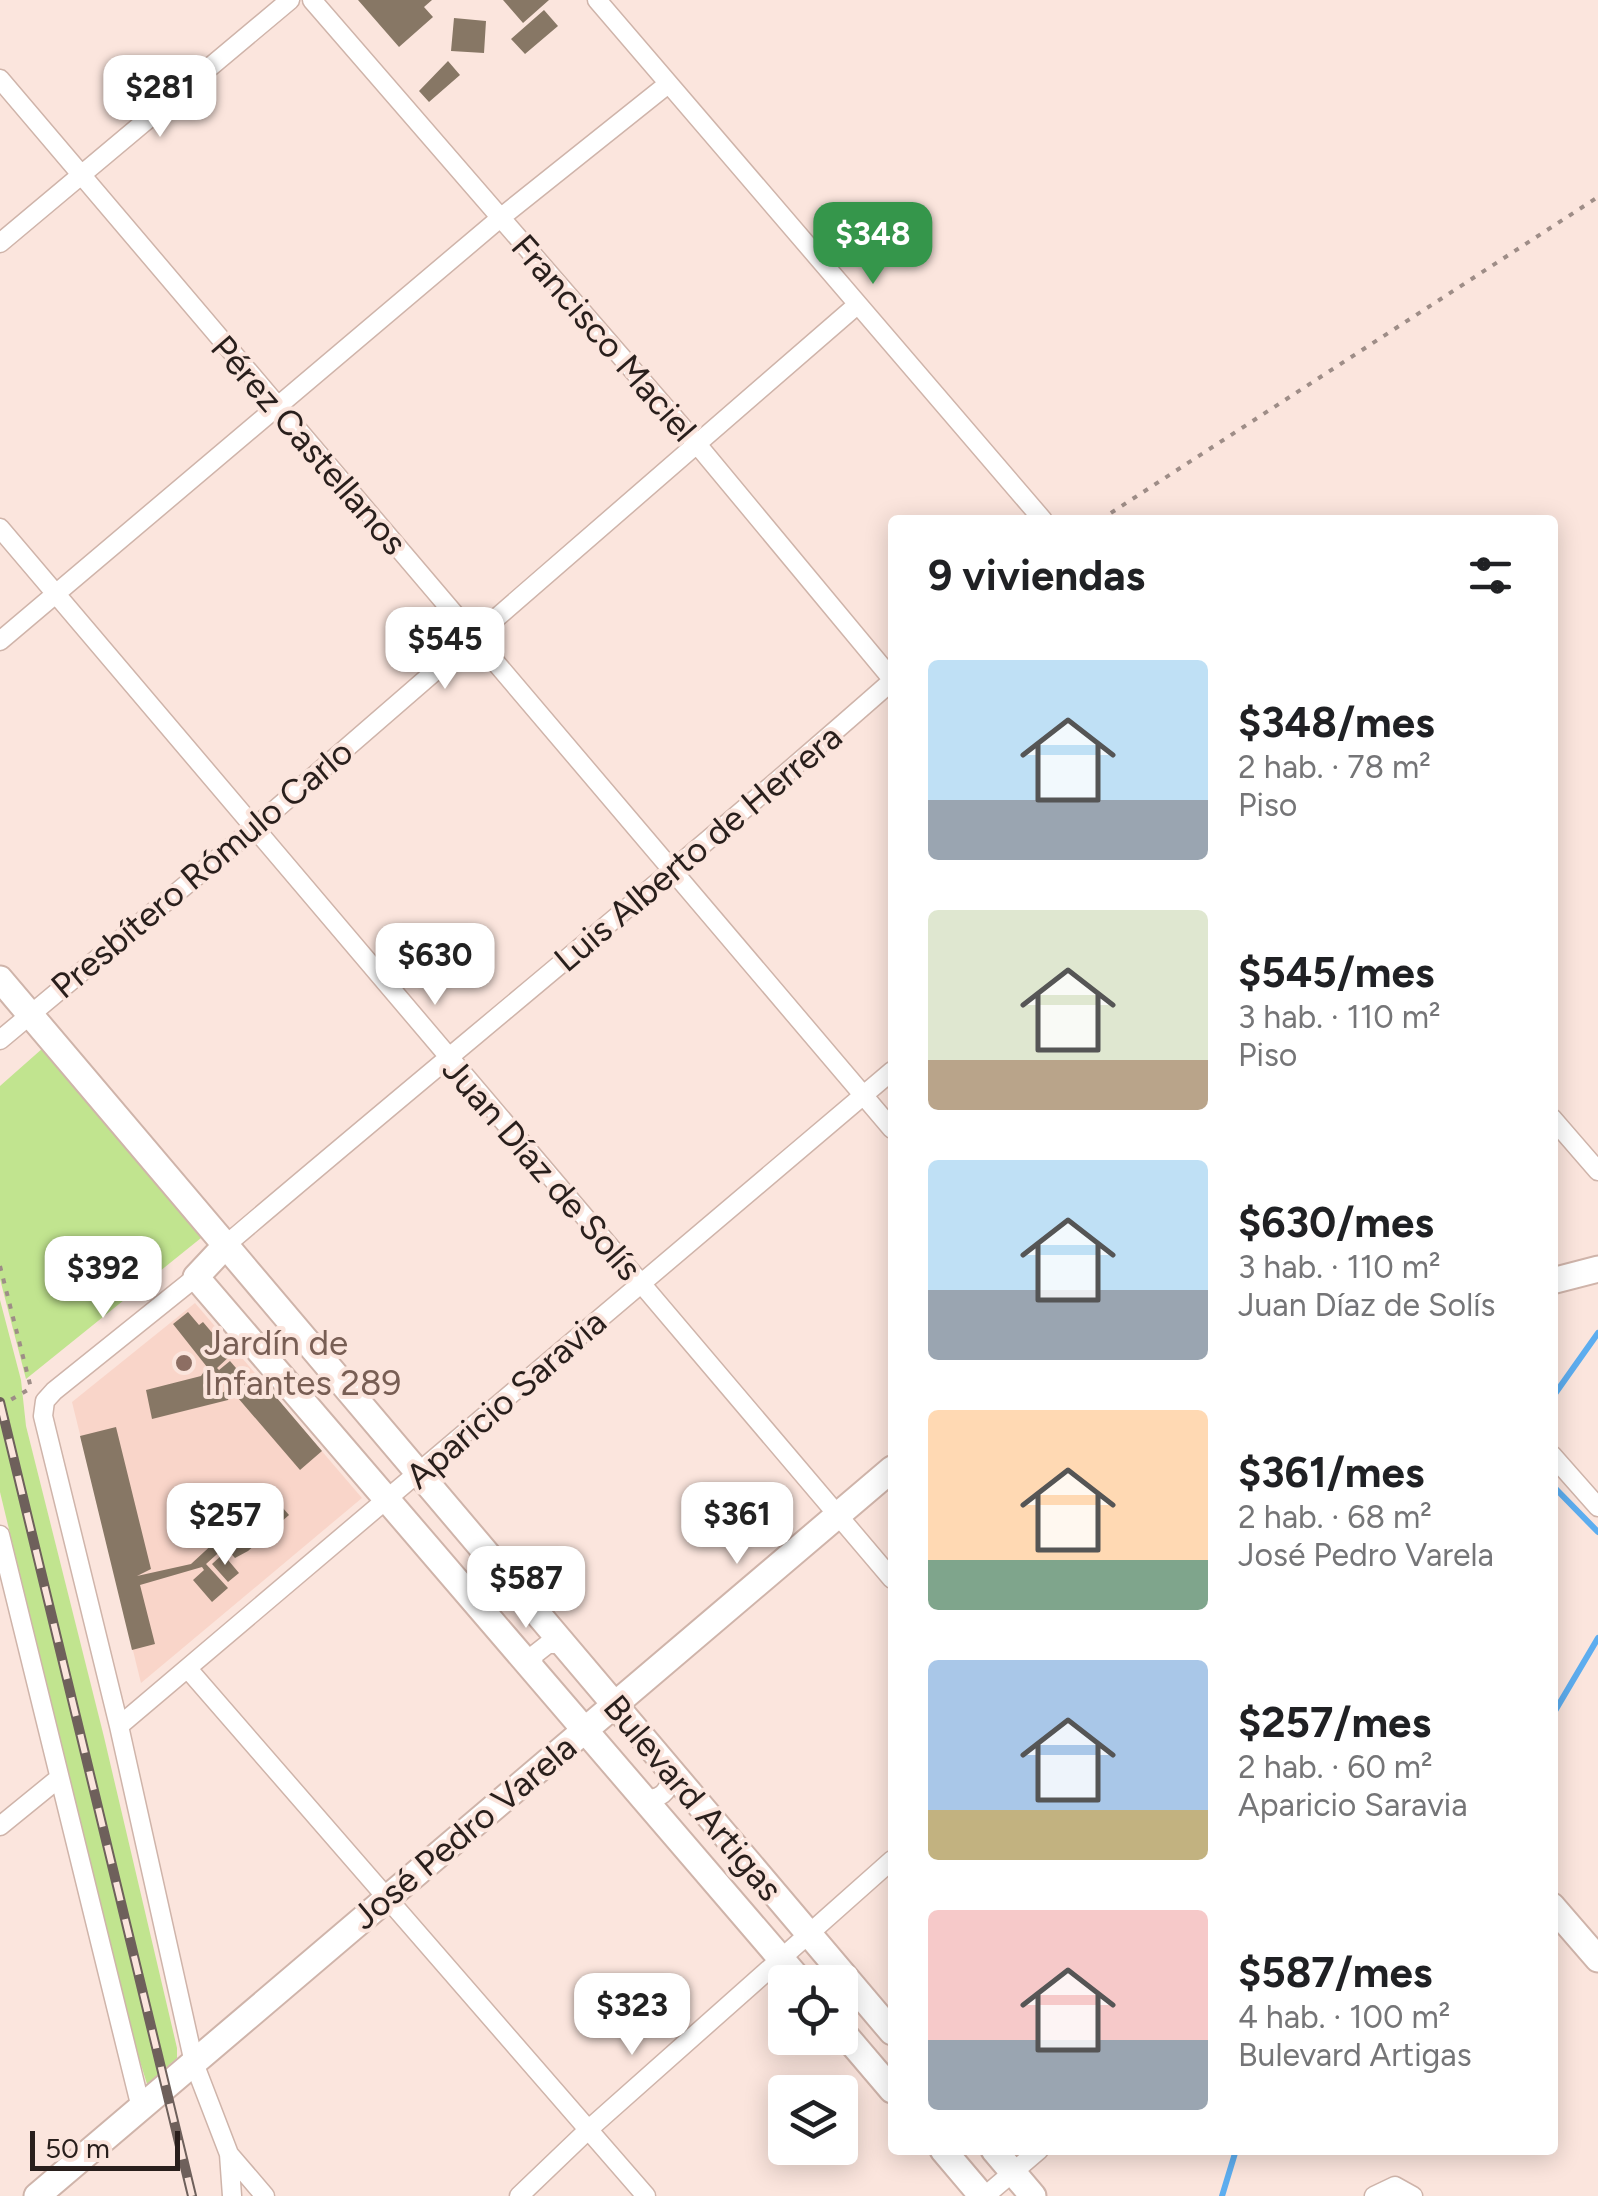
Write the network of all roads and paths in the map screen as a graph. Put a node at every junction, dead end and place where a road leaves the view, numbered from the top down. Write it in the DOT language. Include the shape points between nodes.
graph roads {
  1 [pos="290,0"];
  2 [pos="312,0"];
  3 [pos="597,0"];
  4 [pos="0,79"];
  5 [pos="668,84"];
  6 [pos="80,176"];
  7 [pos="1598,197"];
  8 [pos="499,219"];
  9 [pos="0,243"];
  10 [pos="857,305"];
  11 [pos="278,409"];
  12 [pos="696,443"];
  13 [pos="1038,515"];
  14 [pos="1108,515"];
  15 [pos="0,528"];
  16 [pos="58,595"];
  17 [pos="473,636"];
  18 [pos="0,641"];
  19 [pos="888,675"];
  20 [pos="888,684"];
  21 [pos="253,829"];
  22 [pos="673,874"];
  23 [pos="0,979"];
  24 [pos="29,1014"];
  25 [pos="0,1040"];
  26 [pos="446,1058"];
  27 [pos="888,1074"];
  28 [pos="863,1095"];
  29 [pos="888,1124"];
  30 [pos="1558,1125"];
  31 [pos="1598,1170"];
  32 [pos="226,1244"];
  33 [pos="0,1266"];
  34 [pos="1598,1268"];
  35 [pos="196,1277"];
  36 [pos="1558,1279"];
  37 [pos="640,1284"];
  38 [pos="0,1406"];
  39 [pos="1558,1462"];
  40 [pos="420,1473"];
  41 [pos="888,1473"];
  42 [pos="387,1502"];
  43 [pos="1598,1507"];
  44 [pos="838,1516"];
  45 [pos="0,1535"];
  46 [pos="888,1574"];
  47 [pos="564,1644"];
  48 [pos="188,1669"];
  49 [pos="532,1669"];
  50 [pos="616,1706"];
  51 [pos="119,1726"];
  52 [pos="584,1732"];
  53 [pos="672,1774"];
  54 [pos="59,1778"];
  55 [pos="641,1800"];
  56 [pos="0,1826"];
  57 [pos="888,1863"];
  58 [pos="385,1898"];
  59 [pos="1558,1913"];
  60 [pos="807,1933"];
  61 [pos="780,1958"];
  62 [pos="1598,1959"];
  63 [pos="786,1965"];
  64 [pos="888,2027"];
  65 [pos="858,2049"];
  66 [pos="194,2063"];
  67 [pos="888,2085"];
  68 [pos="141,2108"];
  69 [pos="589,2128"];
  70 [pos="229,2154"];
  71 [pos="947,2155"];
  72 [pos="998,2155"];
  73 [pos="1033,2155"];
  74 [pos="1013,2172"];
  75 [pos="37,2196"];
  76 [pos="232,2196"];
  77 [pos="265,2196"];
  78 [pos="519,2196"];
  79 [pos="646,2196"];
  80 [pos="984,2196"];
  81 [pos="1034,2196"];
  82 [pos="1374,2196"];
  83 [pos="1413,2196"];
  1 -- 6 [label="street"];
  2 -- 8 [label="street, Francisco Maciel"];
  3 -- 5 [label="street"];
  4 -- 6 [label="street, Pérez Castellanos"];
  5 -- 8 [label="street"];
  5 -- 10 [label="street"];
  6 -- 9 [label="street"];
  6 -- 11 [label="street, Pérez Castellanos"];
  7 -- 14 [label="path"];
  8 -- 11 [label="street"];
  8 -- 12 [label="street, Francisco Maciel"];
  10 -- 12 [label="street, Presbítero Rómulo Carlo"];
  10 -- 13 [label="street"];
  11 -- 16 [label="street"];
  11 -- 17 [label="street, Pérez Castellanos"];
  12 -- 17 [label="street, Presbítero Rómulo Carlo"];
  12 -- 19 [label="street, Francisco Maciel"];
  15 -- 16 [label="street, Juan Díaz de Solís"];
  16 -- 18 [label="street"];
  16 -- 21 [label="street, Juan Díaz de Solís"];
  17 -- 21 [label="street, Presbítero Rómulo Carlo"];
  17 -- 22 [label="street, Pérez Castellanos"];
  20 -- 22 [label="street, Luis Alberto de Herrera"];
  21 -- 24 [label="street, Presbítero Rómulo Carlo"];
  21 -- 26 [label="street, Juan Díaz de Solís"];
  22 -- 26 [label="street, Luis Alberto de Herrera"];
  22 -- 28 [label="street, Pérez Castellanos"];
  23 -- 24 [label="street, Bulevard Artigas"];
  24 -- 25 [label="street, Presbítero Rómulo Carlo"];
  24 -- 32 [label="street, Bulevard Artigas"];
  26 -- 32 [label="street, Luis Alberto de Herrera"];
  26 -- 37 [label="street, Juan Díaz de Solís"];
  27 -- 28 [label="street, Aparicio Saravia"];
  28 -- 29 [label="street, Pérez Castellanos"];
  28 -- 37 [label="street, Aparicio Saravia"];
  30 -- 31 [label="street"];
  32 -- 35 [label="street, Luis Alberto de Herrera"];
  32 -- 40 [label="street, Bulevard Artigas"];
  33 -- 38 [label="path" via="31,1388"];
  34 -- 36 [label="street"];
  35 -- 42 [label="street, Bulevard Artigas"];
  35 -- 51 [label="street, Luis Alberto de Herrera" via="45,1402 43,1416"];
  37 -- 40 [label="street, Aparicio Saravia"];
  37 -- 44 [label="street, Juan Díaz de Solís"];
  39 -- 43 [label="street"];
  40 -- 42 [label="street, Aparicio Saravia"];
  40 -- 47 [label="street, Bulevard Artigas"];
  41 -- 44 [label="street, José Pedro Varela"];
  42 -- 48 [label="street, Aparicio Saravia"];
  42 -- 49 [label="street, Bulevard Artigas"];
  44 -- 46 [label="street, Juan Díaz de Solís"];
  44 -- 50 [label="street, José Pedro Varela"];
  45 -- 54 [label="street"];
  47 -- 49 [label="street" via="548,1644 534,1654"];
  47 -- 50 [label="street, Bulevard Artigas"];
  48 -- 51 [label="street, Aparicio Saravia"];
  48 -- 58 [label="street"];
  49 -- 52 [label="street, Bulevard Artigas"];
  50 -- 52 [label="street, José Pedro Varela"];
  50 -- 53 [label="street, Bulevard Artigas"];
  51 -- 66 [label="street"];
  52 -- 55 [label="street, Bulevard Artigas"];
  52 -- 58 [label="street, José Pedro Varela"];
  53 -- 55 [label="street" via="669,1790 656,1800"];
  53 -- 60 [label="street, Bulevard Artigas"];
  54 -- 56 [label="street"];
  54 -- 68 [label="street"];
  55 -- 61 [label="street, Bulevard Artigas"];
  57 -- 60 [label="street"];
  58 -- 66 [label="street, José Pedro Varela"];
  58 -- 69 [label="street"];
  59 -- 62 [label="street"];
  60 -- 61 [label="street"];
  60 -- 64 [label="street, Bulevard Artigas"];
  61 -- 63 [label="street, Bulevard Artigas"];
  61 -- 69 [label="street"];
  65 -- 67 [label="street"];
  66 -- 68 [label="street, José Pedro Varela"];
  66 -- 70 [label="street"];
  68 -- 75 [label="street, José Pedro Varela"];
  69 -- 78 [label="street"];
  69 -- 79 [label="street"];
  70 -- 76 [label="street"];
  70 -- 77 [label="street"];
  71 -- 80 [label="street"];
  72 -- 74 [label="street"];
  73 -- 74 [label="street"];
  74 -- 80 [label="street"];
  74 -- 81 [label="street"];
  82 -- 83 [label="street" via="1395,2186"];
}
